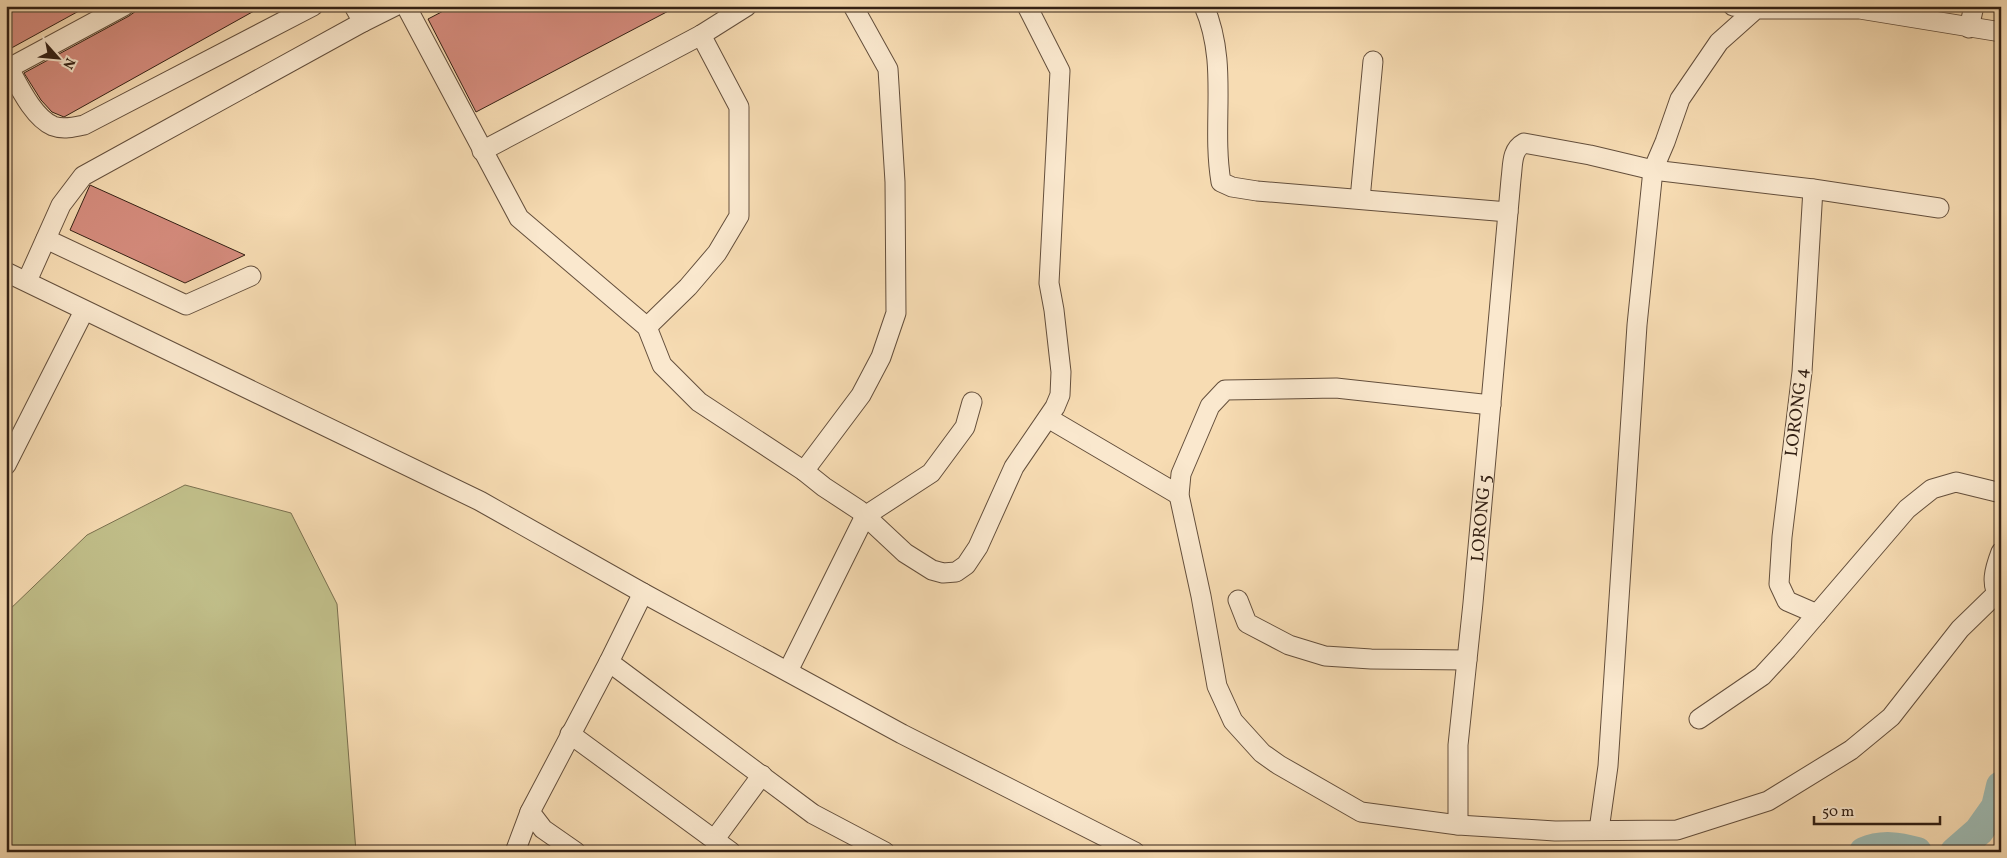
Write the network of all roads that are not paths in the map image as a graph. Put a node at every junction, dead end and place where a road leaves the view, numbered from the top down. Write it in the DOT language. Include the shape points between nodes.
graph roads {
  1 [pos="124,6"];
  2 [pos="395,6"];
  3 [pos="406,6"];
  4 [pos="747,6"];
  5 [pos="853,6"];
  6 [pos="1027,6"];
  7 [pos="1204,6"];
  8 [pos="1733,6"];
  9 [pos="1974,6"];
  10 [pos="306,8"];
  11 [pos="1816,8"];
  12 [pos="1756,10"];
  13 [pos="359,14"];
  14 [pos="1969,28"];
  15 [pos="2001,32"];
  16 [pos="701,35"];
  17 [pos="1373,61"];
  18 [pos="8,66"];
  19 [pos="482,151"];
  20 [pos="1653,170"];
  21 [pos="1813,189"];
  22 [pos="1360,199"];
  23 [pos="1939,208"];
  24 [pos="1508,212"];
  25 [pos="46,239"];
  26 [pos="6,272"];
  27 [pos="250,276"];
  28 [pos="27,281"];
  29 [pos="84,311"];
  30 [pos="647,327"];
  31 [pos="972,402"];
  32 [pos="1491,406"];
  33 [pos="1048,418"];
  34 [pos="13,437"];
  35 [pos="6,465"];
  36 [pos="804,470"];
  37 [pos="2001,493"];
  38 [pos="1178,496"];
  39 [pos="865,516"];
  40 [pos="2001,552"];
  41 [pos="643,593"];
  42 [pos="1998,597"];
  43 [pos="1238,600"];
  44 [pos="1817,614"];
  45 [pos="1467,660"];
  46 [pos="609,662"];
  47 [pos="788,671"];
  48 [pos="1699,719"];
  49 [pos="570,734"];
  50 [pos="762,775"];
  51 [pos="530,812"];
  52 [pos="1458,825"];
  53 [pos="1599,830"];
  54 [pos="714,840"];
  55 [pos="515,852"];
  56 [pos="576,852"];
  57 [pos="731,852"];
  58 [pos="885,852"];
  59 [pos="1135,852"];
  1 -- 18 [label="street"];
  2 -- 13 [label="street"];
  3 -- 19 [label="street"];
  4 -- 16 [label="street"];
  5 -- 36 [label="street" via="888,69 895,182 896,313 881,357 861,395"];
  6 -- 33 [label="street" via="1060,71 1049,283 1061,372 1060,395"];
  7 -- 22 [label="street" via="1211,22 1218,62 1217,156 1221,182 1257,191"];
  8 -- 12 [label="street"];
  9 -- 14 [label="street"];
  10 -- 18 [label="street" via="84,125 54,127 40,117"];
  11 -- 12 [label="street"];
  11 -- 14 [label="street" via="1860,9"];
  12 -- 20 [label="street" via="1719,42 1680,99"];
  13 -- 25 [label="street" via="83,176 61,205"];
  14 -- 15 [label="street"];
  16 -- 19 [label="street"];
  16 -- 30 [label="street" via="739,107 739,216 717,252 688,287"];
  17 -- 22 [label="street"];
  19 -- 30 [label="street" via="519,218"];
  20 -- 21 [label="street"];
  20 -- 24 [label="street, LORONG 5" via="1524,143 1515,151"];
  20 -- 53 [label="street" via="1637,325 1608,766"];
  21 -- 23 [label="street"];
  21 -- 44 [label="street, LORONG 4" via="1802,372 1779,584 1787,601"];
  22 -- 24 [label="street"];
  24 -- 32 [label="street, LORONG 5"];
  25 -- 27 [label="street" via="186,305"];
  25 -- 28 [label="street"];
  26 -- 28 [label="street"];
  28 -- 29 [label="street"];
  29 -- 34 [label="street"];
  29 -- 41 [label="street" via="480,501"];
  30 -- 36 [label="street" via="662,365 699,402"];
  31 -- 39 [label="street" via="965,427 931,473"];
  32 -- 38 [label="street" via="1336,388 1225,390 1210,406 1182,474"];
  32 -- 45 [label="street, LORONG 5"];
  33 -- 38 [label="street"];
  33 -- 39 [label="street" via="1014,466 978,547 966,565 956,572 932,570 905,553"];
  34 -- 35 [label="street"];
  36 -- 39 [label="street"];
  37 -- 44 [label="street" via="1956,482 1932,488 1907,509"];
  38 -- 52 [label="street" via="1217,686 1233,721 1267,757 1361,812"];
  39 -- 47 [label="street"];
  40 -- 42 [label="street" via="1993,572"];
  41 -- 46 [label="street"];
  41 -- 47 [label="street"];
  42 -- 53 [label="street" via="1960,628 1891,717 1850,750 1768,801 1677,830"];
  43 -- 45 [label="street" via="1247,623 1289,646 1325,656"];
  44 -- 48 [label="street" via="1762,676"];
  45 -- 52 [label="street, LORONG 5" via="1458,745"];
  46 -- 49 [label="street"];
  46 -- 50 [label="street"];
  47 -- 59 [label="street" via="902,734"];
  49 -- 51 [label="street"];
  49 -- 54 [label="street"];
  50 -- 54 [label="street"];
  50 -- 58 [label="street" via="813,814"];
  51 -- 55 [label="street"];
  51 -- 56 [label="street" via="543,829"];
  52 -- 53 [label="street" via="1555,831"];
  54 -- 57 [label="street"];
}
